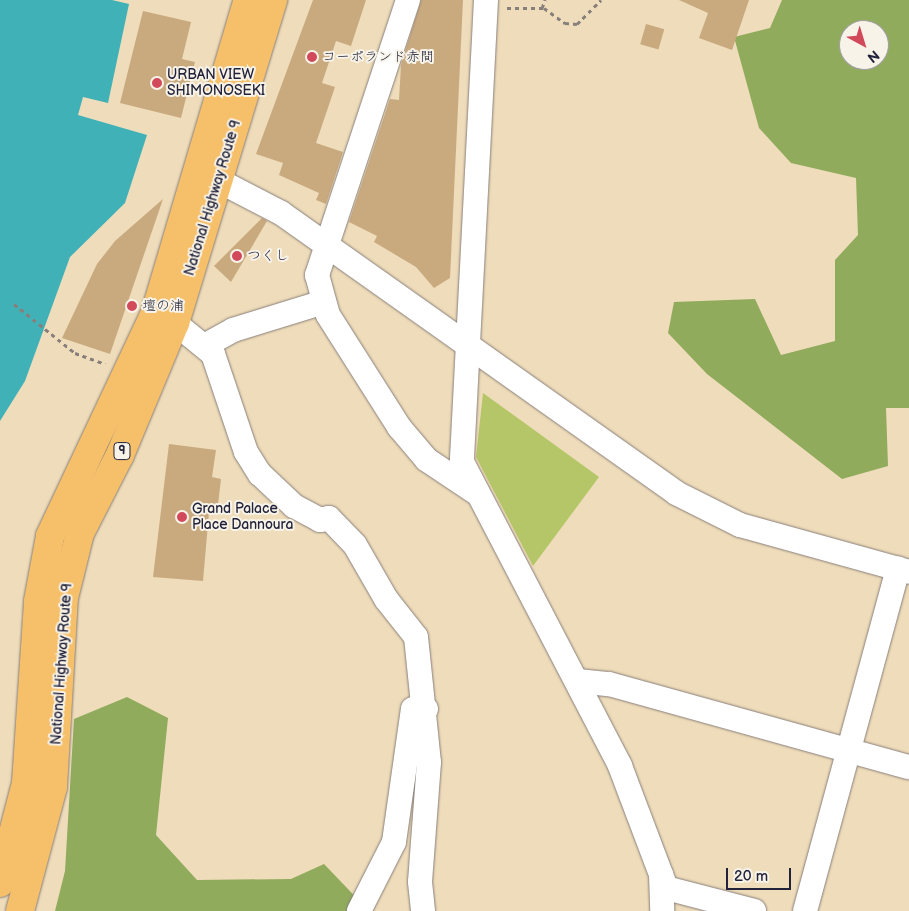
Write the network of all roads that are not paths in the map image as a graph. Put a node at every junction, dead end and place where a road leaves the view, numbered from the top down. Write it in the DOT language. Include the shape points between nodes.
graph roads {
  1 [pos="248,0"];
  2 [pos="273,0"];
  3 [pos="408,0"];
  4 [pos="486,4"];
  5 [pos="210,176"];
  6 [pos="327,246"];
  7 [pos="324,302"];
  8 [pos="175,323"];
  9 [pos="206,345"];
  10 [pos="468,346"];
  11 [pos="480,496"];
  12 [pos="903,570"];
  13 [pos="578,681"];
  14 [pos="426,710"];
  15 [pos="848,750"];
  16 [pos="909,767"];
  17 [pos="661,874"];
  18 [pos="0,883"];
  19 [pos="20,911"];
  20 [pos="358,911"];
  21 [pos="423,911"];
  22 [pos="662,911"];
  23 [pos="754,911"];
  24 [pos="806,911"];
  1 -- 5 [label="highway, National Highway Route 9 / 9"];
  2 -- 5 [label="highway, National Highway Route 9 / 9"];
  3 -- 6 [label="street"];
  4 -- 10 [label="street"];
  5 -- 6 [label="street" via="281,213"];
  5 -- 8 [label="highway, National Highway Route 9 / 9"];
  5 -- 18 [label="highway, National Highway Route 9 / 9" via="155,313 50,536 38,601 26,783"];
  6 -- 7 [label="street" via="317,275"];
  6 -- 10 [label="street"];
  7 -- 9 [label="street" via="233,330"];
  7 -- 11 [label="street" via="330,319 416,448"];
  8 -- 9 [label="street"];
  8 -- 19 [label="highway, National Highway Route 9 / 9" via="120,455 90,509 69,570 53,787"];
  9 -- 14 [label="street" via="216,361 246,452 260,474 294,506 320,520 329,518 355,544 386,599 416,637"];
  10 -- 11 [label="street" via="462,462"];
  10 -- 12 [label="street" via="684,498 740,525"];
  11 -- 13 [label="street"];
  12 -- 15 [label="street"];
  13 -- 15 [label="street" via="609,684"];
  13 -- 17 [label="street" via="620,766"];
  14 -- 20 [label="street" via="413,709 394,842"];
  14 -- 21 [label="street" via="429,762 420,882"];
  15 -- 16 [label="street"];
  15 -- 24 [label="street"];
  17 -- 22 [label="street"];
  17 -- 23 [label="street" via="666,888"];
}
